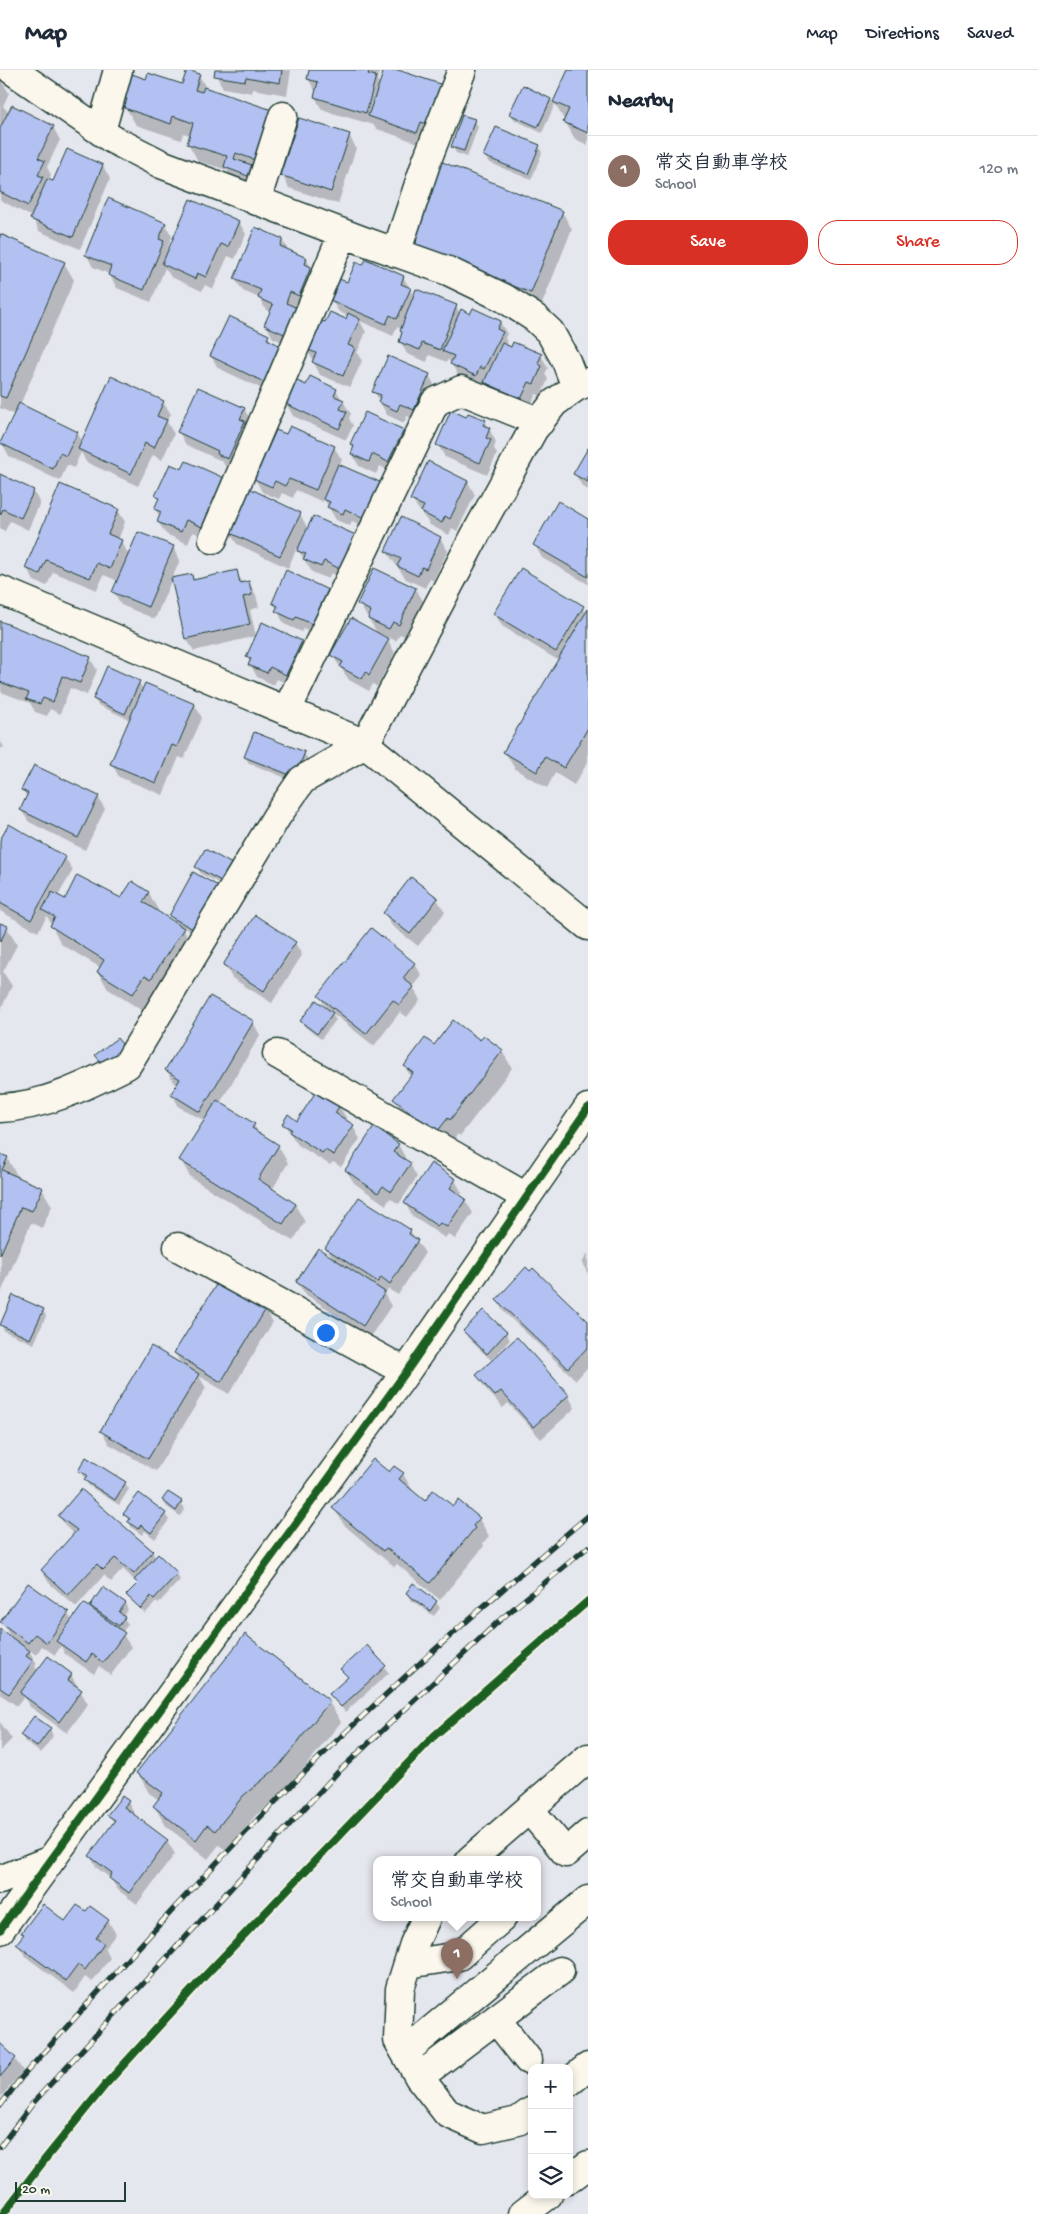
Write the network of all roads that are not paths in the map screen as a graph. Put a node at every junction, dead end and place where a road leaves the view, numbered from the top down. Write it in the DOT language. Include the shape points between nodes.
graph roads {
  1 [pos="12,70"];
  2 [pos="118,70"];
  3 [pos="462,70"];
  4 [pos="283,116"];
  5 [pos="101,131"];
  6 [pos="256,201"];
  7 [pos="343,234"];
  8 [pos="396,253"];
  9 [pos="582,384"];
  10 [pos="540,422"];
  11 [pos="213,539"];
  12 [pos="0,590"];
  13 [pos="287,710"];
  14 [pos="365,744"];
  15 [pos="588,926"];
  16 [pos="277,1054"];
  17 [pos="0,1108"];
  18 [pos="588,1108"];
  19 [pos="526,1197"];
  20 [pos="178,1247"];
  21 [pos="406,1372"];
  22 [pos="588,1758"];
  23 [pos="529,1809"];
  24 [pos="588,1834"];
  25 [pos="475,1856"];
  26 [pos="50,1860"];
  27 [pos="0,1880"];
  28 [pos="588,1900"];
  29 [pos="425,1921"];
  30 [pos="499,1921"];
  31 [pos="0,1930"];
  32 [pos="408,1964"];
  33 [pos="560,1971"];
  34 [pos="496,2019"];
  35 [pos="405,2052"];
  36 [pos="528,2060"];
  37 [pos="588,2067"];
  38 [pos="419,2077"];
  39 [pos="573,2079"];
  40 [pos="528,2114"];
  41 [pos="588,2165"];
  42 [pos="573,2176"];
  43 [pos="543,2199"];
  44 [pos="523,2214"];
  1 -- 5 [label="street"];
  2 -- 5 [label="street"];
  3 -- 8 [label="street"];
  4 -- 6 [label="street"];
  5 -- 6 [label="street" via="161,164"];
  6 -- 7 [label="street"];
  7 -- 8 [label="street"];
  7 -- 11 [label="street"];
  8 -- 9 [label="street" via="448,271 504,298 535,318 550,332"];
  9 -- 10 [label="street" via="554,403"];
  10 -- 13 [label="street" via="461,390 435,402"];
  10 -- 14 [label="street" via="477,532"];
  12 -- 13 [label="street"];
  13 -- 14 [label="street"];
  14 -- 15 [label="street"];
  14 -- 17 [label="street" via="302,780 276,816 127,1065 56,1097 24,1107"];
  16 -- 19 [label="street"];
  18 -- 19 [label="street"];
  19 -- 21 [label="street"];
  20 -- 21 [label="street"];
  21 -- 26 [label="street"];
  22 -- 23 [label="street"];
  23 -- 24 [label="street" via="566,1853"];
  23 -- 25 [label="street"];
  26 -- 27 [label="street"];
  26 -- 31 [label="street"];
  28 -- 35 [label="street"];
  29 -- 32 [label="street"];
  30 -- 32 [label="street" via="459,1956"];
  32 -- 35 [label="street" via="400,1989 398,2040"];
  33 -- 34 [label="street"];
  34 -- 36 [label="street"];
  34 -- 38 [label="street"];
  35 -- 38 [label="street"];
  37 -- 39 [label="street"];
  38 -- 40 [label="street" via="447,2113 483,2129 518,2121"];
  41 -- 42 [label="street"];
  43 -- 44 [label="street"];
}
